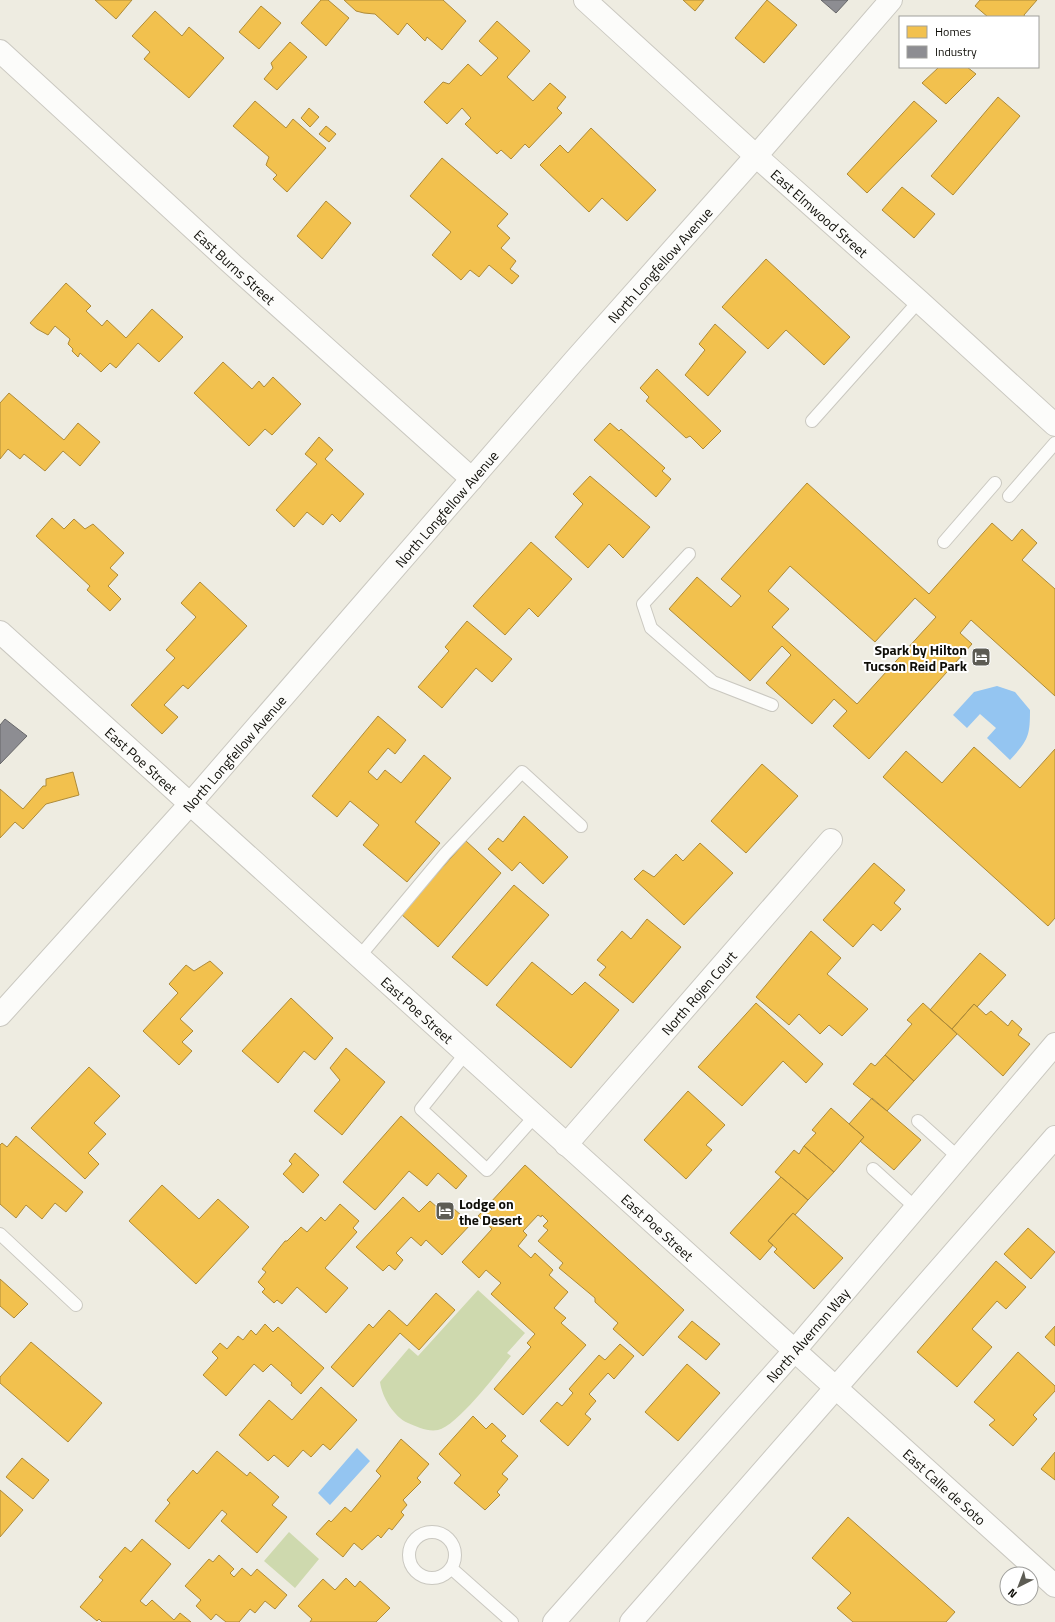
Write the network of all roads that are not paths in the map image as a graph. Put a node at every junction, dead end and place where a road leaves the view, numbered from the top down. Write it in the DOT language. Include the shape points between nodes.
graph roads {
  1 [pos="585,0"];
  2 [pos="891,0"];
  3 [pos="0,51"];
  4 [pos="756,156"];
  5 [pos="919,301"];
  6 [pos="812,421"];
  7 [pos="1055,425"];
  8 [pos="1055,443"];
  9 [pos="472,479"];
  10 [pos="994,483"];
  11 [pos="1009,496"];
  12 [pos="944,542"];
  13 [pos="689,554"];
  14 [pos="0,632"];
  15 [pos="772,705"];
  16 [pos="190,804"];
  17 [pos="581,826"];
  18 [pos="831,840"];
  19 [pos="359,957"];
  20 [pos="0,1015"];
  21 [pos="1055,1044"];
  22 [pos="466,1053"];
  23 [pos="535,1116"];
  24 [pos="918,1121"];
  25 [pos="1055,1137"];
  26 [pos="566,1145"];
  27 [pos="958,1157"];
  28 [pos="873,1169"];
  29 [pos="916,1208"];
  30 [pos="0,1234"];
  31 [pos="76,1305"];
  32 [pos="795,1350"];
  33 [pos="836,1387"];
  34 [pos="452,1568"];
  35 [pos="1055,1586"];
  36 [pos="512,1622"];
  37 [pos="554,1622"];
  38 [pos="631,1622"];
  1 -- 4 [label="street, East Elmwood Street"];
  2 -- 4 [label="street, North Longfellow Avenue"];
  3 -- 9 [label="street, East Burns Street"];
  4 -- 5 [label="street, East Elmwood Street"];
  4 -- 9 [label="street, North Longfellow Avenue"];
  5 -- 6 [label="lane"];
  5 -- 7 [label="street, East Elmwood Street"];
  8 -- 11 [label="lane"];
  9 -- 16 [label="street, North Longfellow Avenue"];
  10 -- 12 [label="lane"];
  13 -- 15 [label="lane" via="643,604 651,628 713,682"];
  14 -- 16 [label="street, East Poe Street"];
  16 -- 19 [label="street, East Poe Street"];
  16 -- 20 [label="street, North Longfellow Avenue"];
  17 -- 19 [label="lane" via="522,772 445,854"];
  18 -- 26 [label="street, North Rojen Court"];
  19 -- 22 [label="street, East Poe Street"];
  21 -- 27 [label="street, North Alvernon Way"];
  22 -- 23 [label="street, East Poe Street"];
  22 -- 23 [label="lane" via="421,1108 487,1170"];
  23 -- 26 [label="street, East Poe Street"];
  24 -- 27 [label="lane"];
  25 -- 33 [label="street"];
  26 -- 32 [label="street, East Poe Street"];
  27 -- 29 [label="street, North Alvernon Way"];
  28 -- 29 [label="lane"];
  29 -- 32 [label="street, North Alvernon Way"];
  30 -- 31 [label="lane"];
  32 -- 33 [label="street, East Poe Street"];
  32 -- 37 [label="street, North Alvernon Way"];
  33 -- 35 [label="street, East Calle de Soto"];
  33 -- 38 [label="street"];
  34 -- 36 [label="lane"];
}
